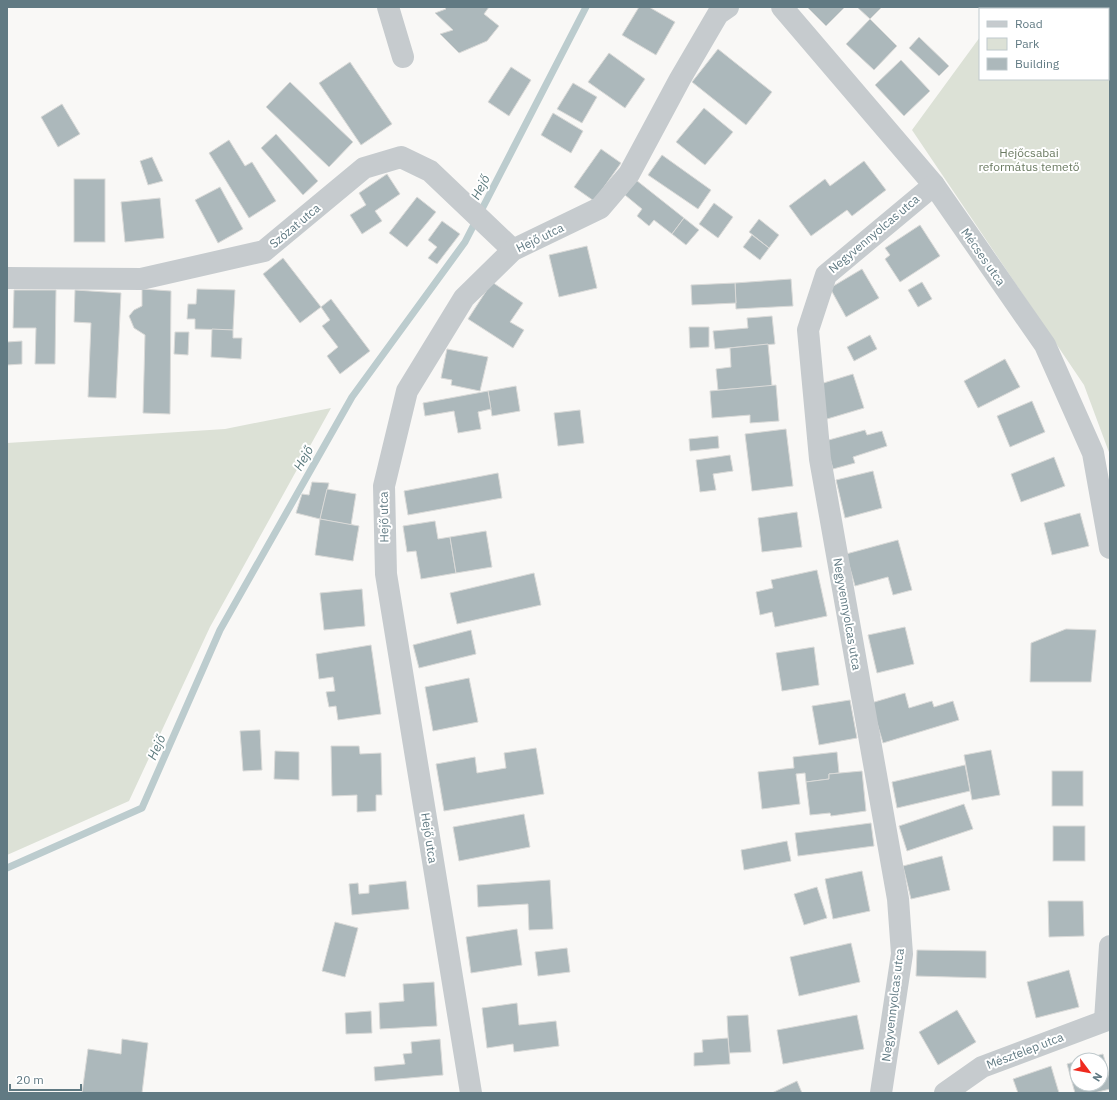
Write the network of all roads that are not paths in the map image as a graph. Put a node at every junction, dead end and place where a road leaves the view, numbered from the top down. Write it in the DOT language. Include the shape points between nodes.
graph roads {
  1 [pos="388,7"];
  2 [pos="782,7"];
  3 [pos="723,11"];
  4 [pos="403,57"];
  5 [pos="934,185"];
  6 [pos="513,250"];
  7 [pos="7,278"];
  8 [pos="1110,548"];
  9 [pos="1110,946"];
  10 [pos="1108,1019"];
  11 [pos="471,1093"];
  12 [pos="881,1093"];
  13 [pos="945,1093"];
  1 -- 4 [label="street"];
  2 -- 5 [label="street, Mécses utca"];
  3 -- 6 [label="street, Hejő utca" via="680,79 620,186 600,208"];
  5 -- 8 [label="street, Mécses utca" via="1045,345 1093,453"];
  5 -- 12 [label="street, Negyvennyolcas utca" via="826,275 808,330 820,459 898,899 902,954"];
  6 -- 7 [label="street, Szózat utca" via="430,171 401,157 364,168 264,251 141,279"];
  6 -- 11 [label="street, Hejő utca" via="464,298 407,391 384,486 386,574"];
  9 -- 10 [label="street"];
  10 -- 13 [label="street, Mésztelep utca" via="982,1067"];
}
